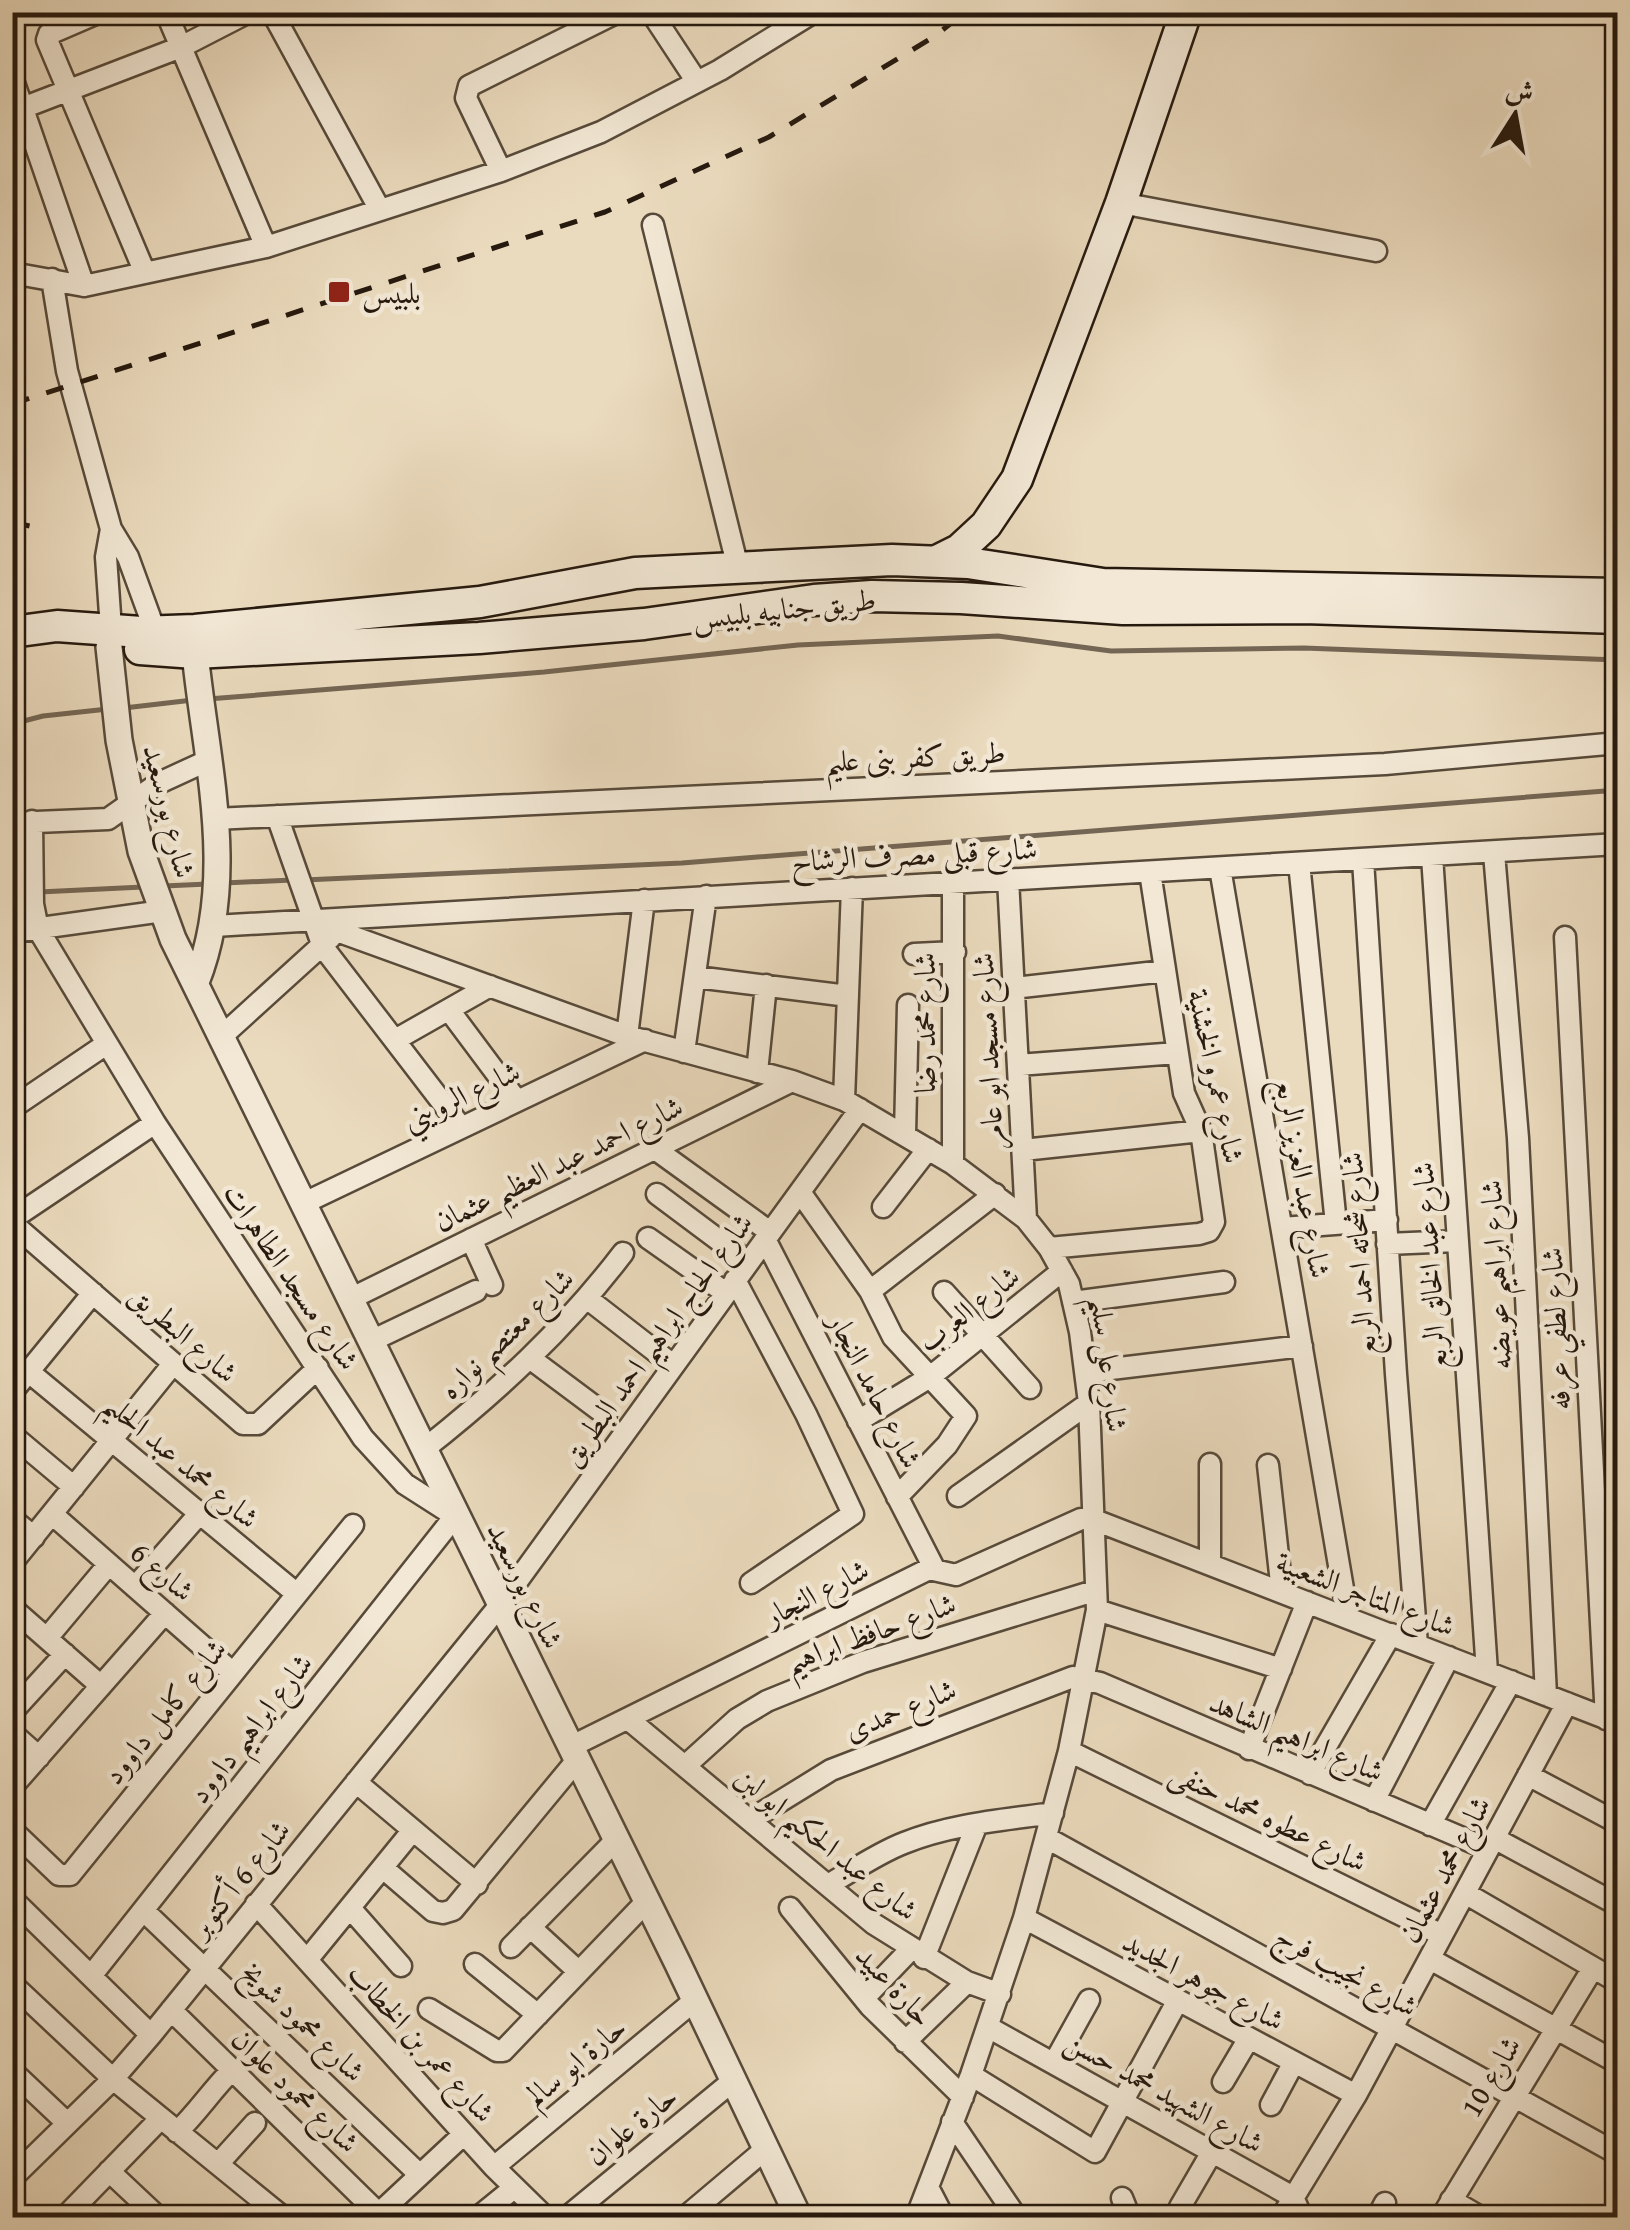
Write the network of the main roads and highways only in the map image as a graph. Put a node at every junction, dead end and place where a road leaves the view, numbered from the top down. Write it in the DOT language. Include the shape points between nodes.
graph roads {
  1 [pos="1186,12"];
  2 [pos="953,562"];
  3 [pos="636,574"];
  4 [pos="1618,594"];
  5 [pos="961,598"];
  6 [pos="1580,606"];
  7 [pos="1618,618"];
  8 [pos="644,624"];
  9 [pos="12,632"];
  10 [pos="12,647"];
  11 [pos="111,650"];
  1 -- 2 [label="main road" via="1017,479"];
  2 -- 3 [label="main road, طريق جنابيه بلبيس"];
  2 -- 5 [label="main road" via="970,578"];
  2 -- 6 [label="main road, طريق جنابيه بلبيس" via="1103,584"];
  3 -- 8 [label="main road"];
  3 -- 11 [label="main road, طريق جنابيه بلبيس" via="444,606 155,631"];
  4 -- 6 [label="main road, طريق جنابيه بلبيس"];
  5 -- 6 [label="main road, طريق جنابيه بلبيس" via="1122,609"];
  5 -- 8 [label="main road, طريق جنابيه بلبيس" via="843,598"];
  6 -- 7 [label="main road, طريق جنابيه بلبيس"];
  8 -- 11 [label="main road, طريق جنابيه بلبيس" via="196,661"];
  9 -- 11 [label="main road, طريق جنابيه بلبيس" via="57,626"];
  10 -- 11 [label="main road, طريق جنابيه بلبيس" via="68,643"];
}
